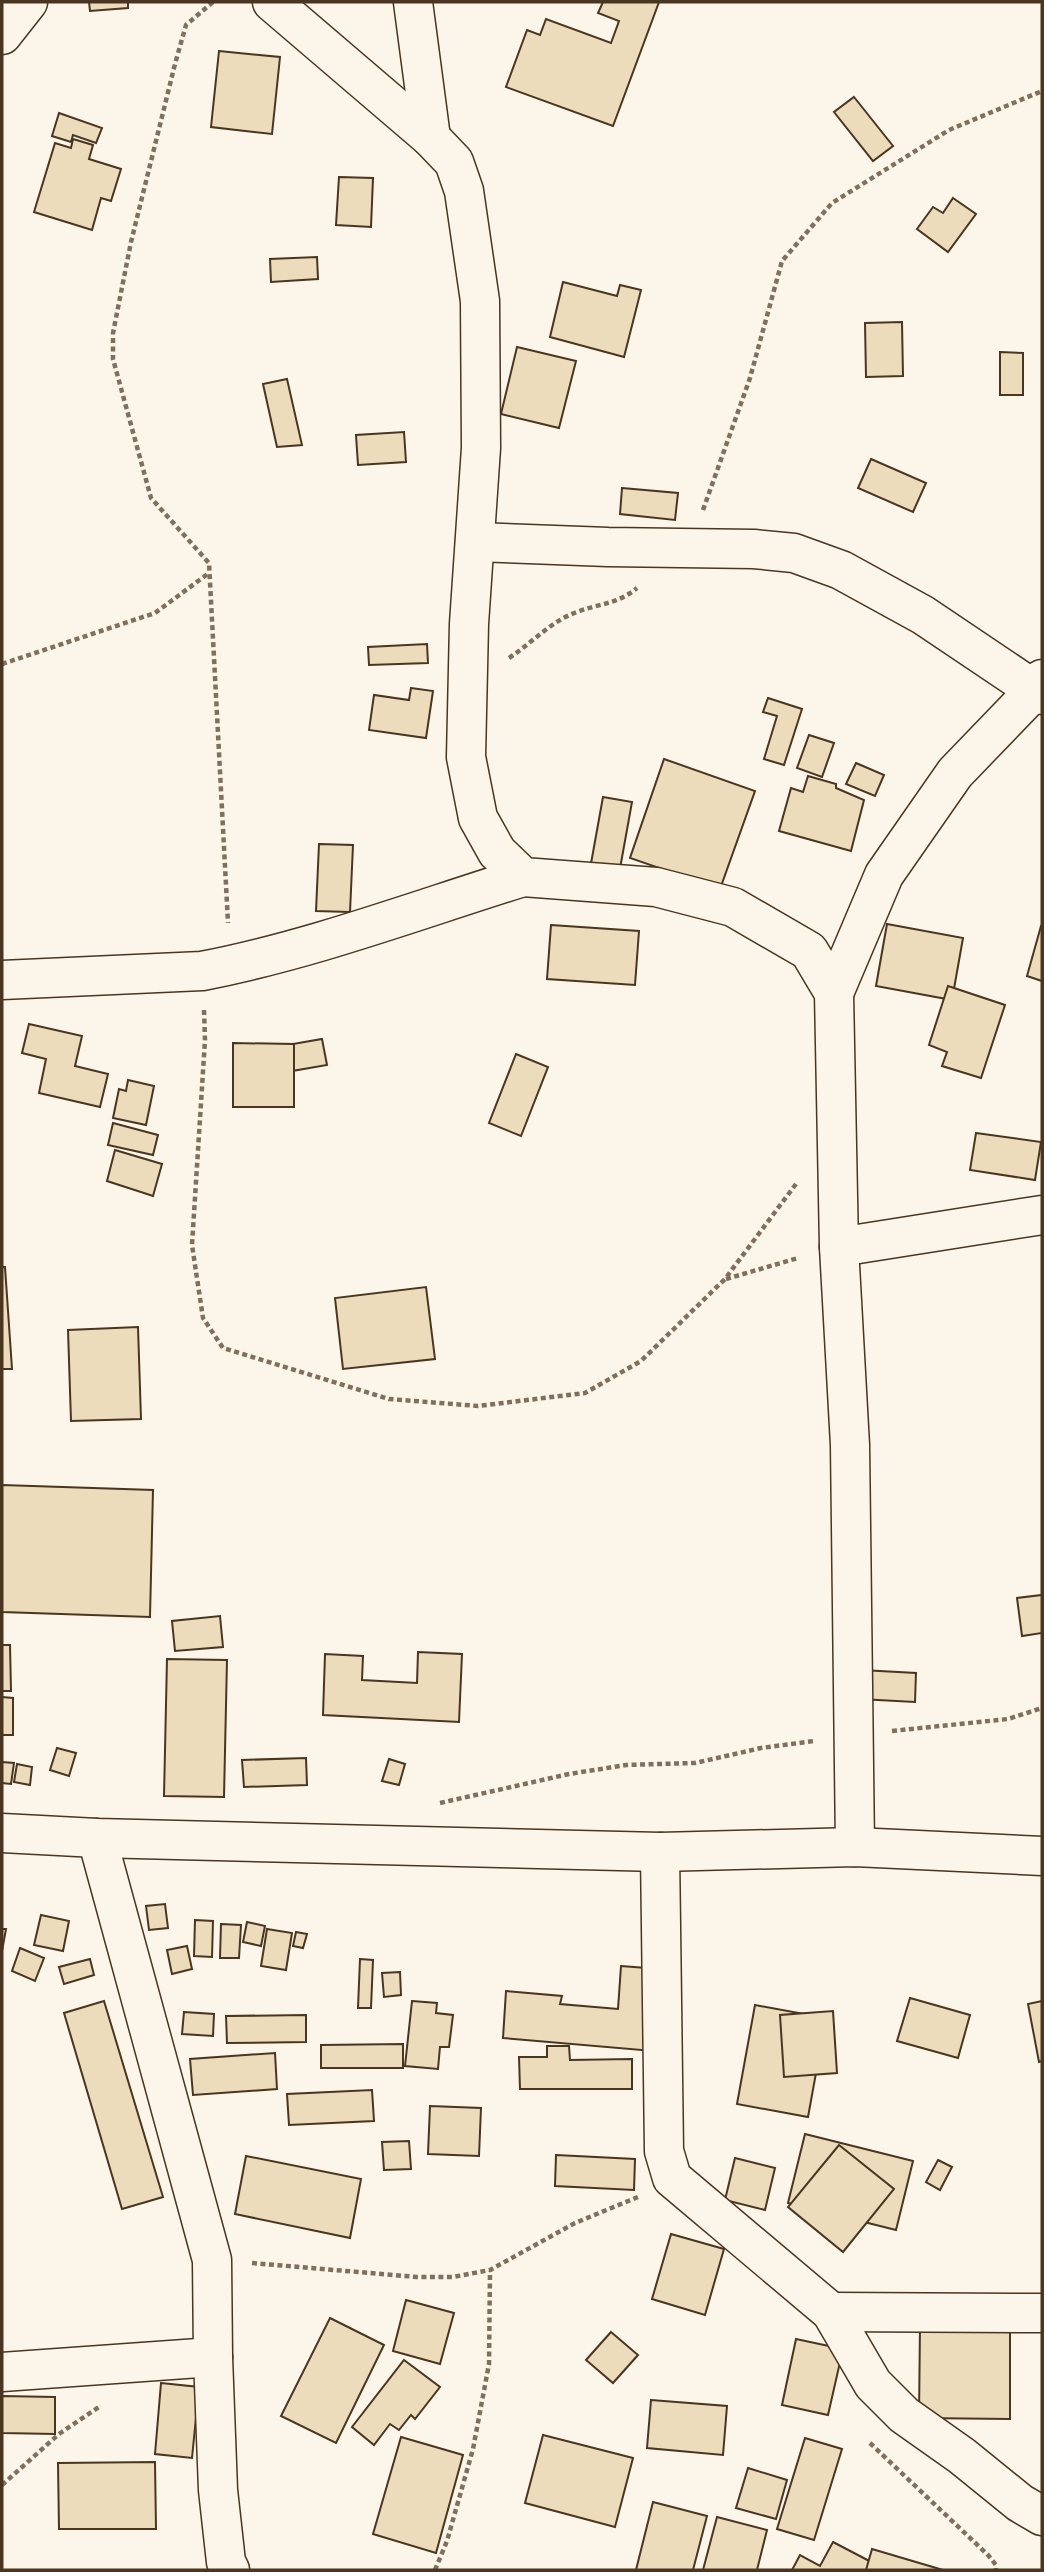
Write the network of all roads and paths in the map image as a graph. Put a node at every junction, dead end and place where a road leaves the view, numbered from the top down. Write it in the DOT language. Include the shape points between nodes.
graph roads {
  1 [pos="28,2"];
  2 [pos="213,2"];
  3 [pos="272,2"];
  4 [pos="413,2"];
  5 [pos="2,35"];
  6 [pos="1042,91"];
  7 [pos="431,138"];
  8 [pos="474,542"];
  9 [pos="689,548"];
  10 [pos="209,573"];
  11 [pos="2,664"];
  12 [pos="468,687"];
  13 [pos="1040,688"];
  14 [pos="523,877"];
  15 [pos="216,968"];
  16 [pos="2,980"];
  17 [pos="834,993"];
  18 [pos="797,1183"];
  19 [pos="1042,1215"];
  20 [pos="839,1247"];
  21 [pos="725,1279"];
  22 [pos="1042,1709"];
  23 [pos="853,1735"];
  24 [pos="429,1806"];
  25 [pos="2,1833"];
  26 [pos="97,1838"];
  27 [pos="855,1847"];
  28 [pos="660,1852"];
  29 [pos="1042,1856"];
  30 [pos="672,2178"];
  31 [pos="212,2260"];
  32 [pos="490,2270"];
  33 [pos="831,2312"];
  34 [pos="1042,2313"];
  35 [pos="213,2357"];
  36 [pos="148,2362"];
  37 [pos="2,2372"];
  38 [pos="2,2486"];
  39 [pos="1042,2516"];
  40 [pos="230,2570"];
  41 [pos="435,2570"];
  1 -- 5 [label="street"];
  2 -- 10 [label="path" via="186,25 113,333 113,359 151,498 209,563"];
  3 -- 7 [label="street"];
  4 -- 7 [label="street"];
  6 -- 9 [label="path" via="949,130 832,203 782,261 750,378"];
  7 -- 8 [label="street" via="454,162 464,191 480,301 481,448"];
  8 -- 9 [label="street"];
  8 -- 12 [label="street"];
  9 -- 12 [label="path" via="625,598 577,611 550,626"];
  9 -- 13 [label="street" via="794,553 841,570"];
  10 -- 11 [label="path" via="155,613"];
  10 -- 15 [label="path"];
  12 -- 14 [label="street" via="466,757 478,818 497,852"];
  13 -- 17 [label="street" via="955,773 884,875"];
  14 -- 15 [label="street" via="361,929"];
  14 -- 17 [label="street" via="656,887 733,907 809,951"];
  15 -- 16 [label="street"];
  15 -- 21 [label="path" via="205,1040 192,1245 203,1318 223,1348 389,1399 478,1406 585,1393 641,1361"];
  17 -- 20 [label="street"];
  18 -- 21 [label="path"];
  19 -- 20 [label="street"];
  20 -- 21 [label="path"];
  20 -- 23 [label="street" via="850,1445"];
  22 -- 23 [label="path" via="1008,1719"];
  23 -- 24 [label="path" via="695,1763 580,1772"];
  23 -- 27 [label="street"];
  25 -- 26 [label="street"];
  26 -- 28 [label="street"];
  26 -- 31 [label="street"];
  27 -- 28 [label="street"];
  27 -- 29 [label="street"];
  28 -- 30 [label="street" via="664,2151"];
  30 -- 32 [label="path" via="575,2223"];
  30 -- 33 [label="street"];
  31 -- 32 [label="path" via="417,2277"];
  31 -- 35 [label="street"];
  32 -- 41 [label="path" via="489,2364 473,2449"];
  33 -- 34 [label="street"];
  33 -- 39 [label="street" via="873,2384 904,2415"];
  35 -- 36 [label="street"];
  35 -- 40 [label="street" via="218,2490"];
  36 -- 37 [label="street"];
  36 -- 38 [label="path"];
}
